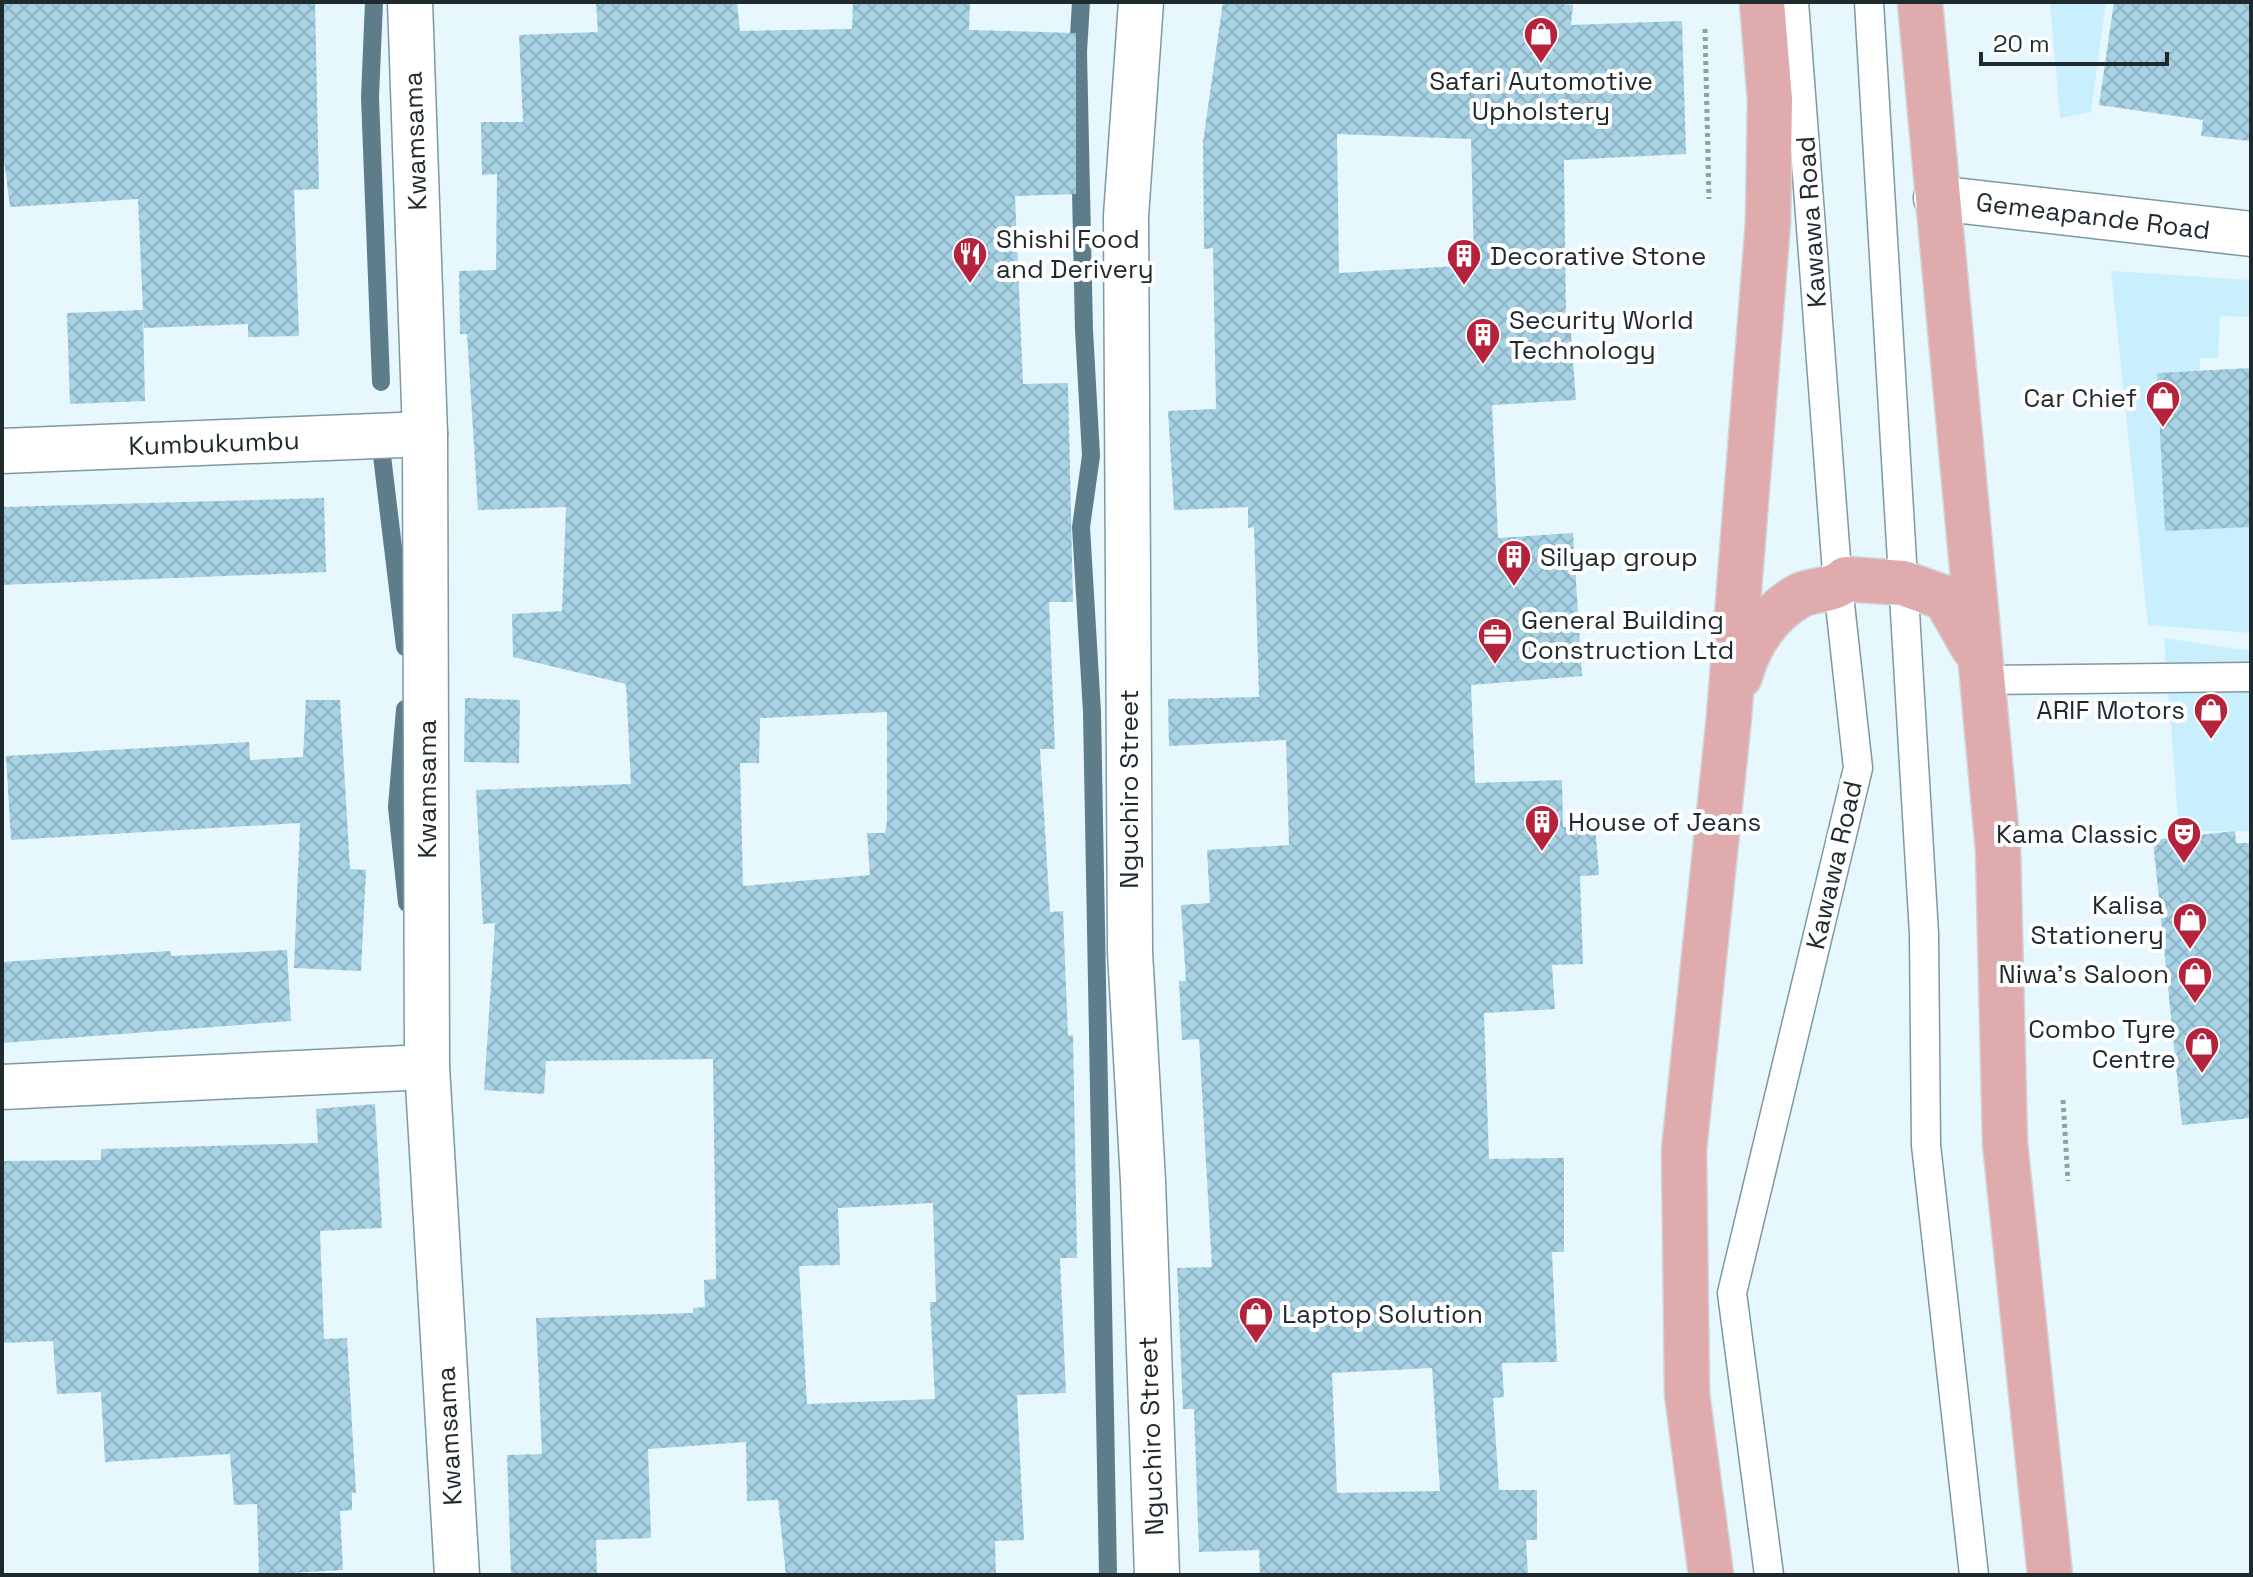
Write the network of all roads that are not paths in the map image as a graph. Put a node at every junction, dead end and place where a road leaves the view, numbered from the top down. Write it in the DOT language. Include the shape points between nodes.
graph roads {
  1 [pos="410,2"];
  2 [pos="1141,2"];
  3 [pos="1762,2"];
  4 [pos="1794,2"];
  5 [pos="1869,2"];
  6 [pos="1920,2"];
  7 [pos="1936,198"];
  8 [pos="2251,234"];
  9 [pos="425,434"];
  10 [pos="2,451"];
  11 [pos="1903,583"];
  12 [pos="1838,586"];
  13 [pos="1982,671"];
  14 [pos="2251,677"];
  15 [pos="1729,717"];
  16 [pos="427,1067"];
  17 [pos="2,1087"];
  18 [pos="457,1575"];
  19 [pos="1157,1575"];
  20 [pos="1711,1575"];
  21 [pos="1769,1575"];
  22 [pos="1974,1575"];
  23 [pos="2050,1575"];
  1 -- 9 [label="street, Kwamsama"];
  2 -- 19 [label="street, Nguchiro Street" via="1126,263 1130,952"];
  3 -- 15 [label="main road, Kawawa Road" via="1770,100 1768,222"];
  4 -- 12 [label="lane, Kawawa Road"];
  5 -- 11 [label="lane"];
  6 -- 7 [label="main road"];
  7 -- 8 [label="street, Gemeapande Road"];
  7 -- 13 [label="main road"];
  9 -- 10 [label="street, Kumbukumbu"];
  9 -- 16 [label="street, Kwamsama"];
  11 -- 12 [label="main road" via="1846,579"];
  11 -- 13 [label="main road" via="1945,598"];
  11 -- 22 [label="lane" via="1924,934 1926,1145"];
  12 -- 15 [label="main road" via="1800,596 1763,626 1742,668"];
  12 -- 21 [label="lane, Kawawa Road" via="1858,768 1732,1293"];
  13 -- 14 [label="lane"];
  13 -- 23 [label="main road" via="1998,850 2005,1143"];
  15 -- 20 [label="main road, Kawawa Road" via="1684,1150 1687,1394"];
  16 -- 17 [label="street"];
  16 -- 18 [label="street, Kwamsama"];
}
